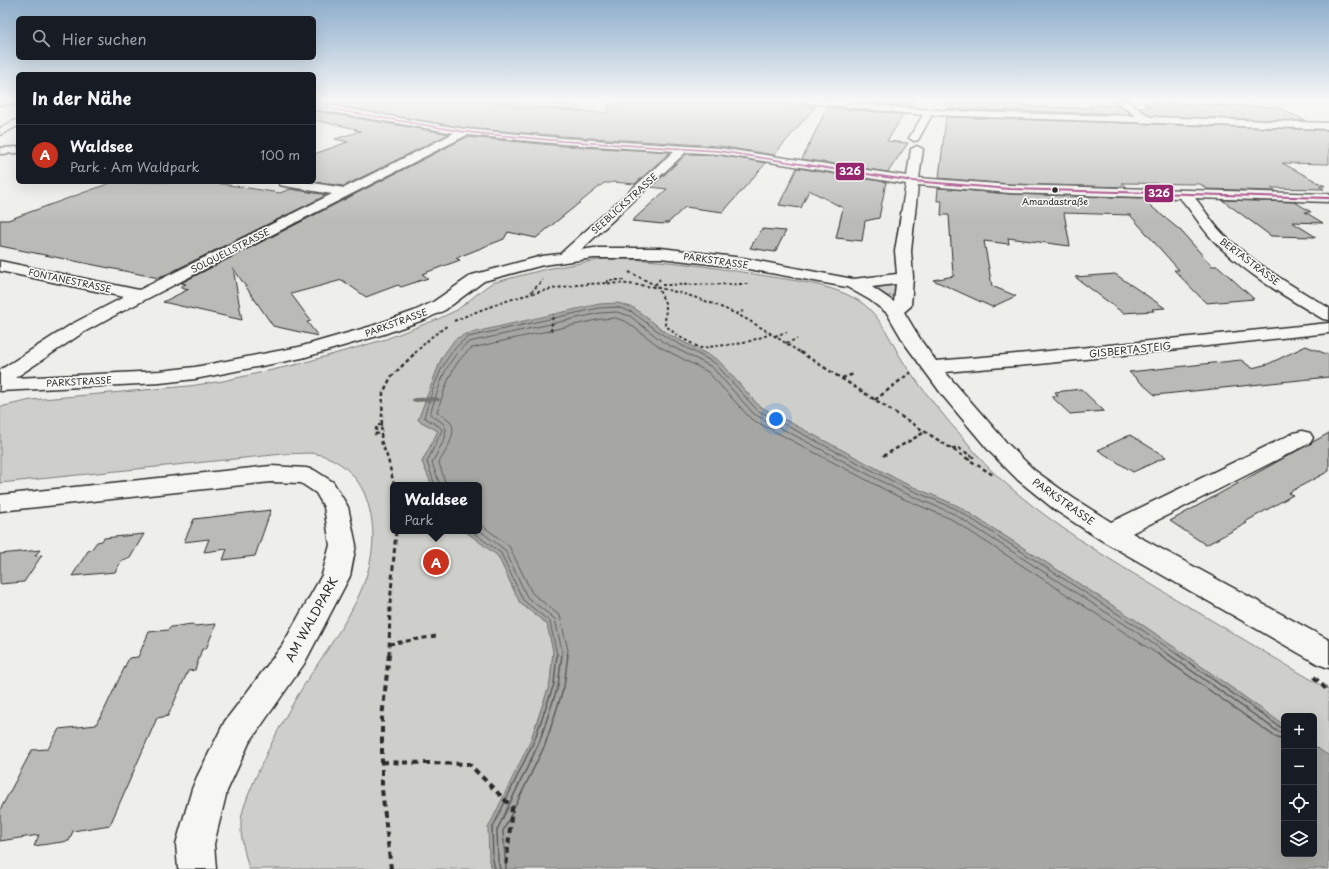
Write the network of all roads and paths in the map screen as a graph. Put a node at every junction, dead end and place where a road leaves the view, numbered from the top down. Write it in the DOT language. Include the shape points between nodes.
graph roads {
  1 [pos="448,141"];
  2 [pos="557,141"];
  3 [pos="916,141"];
  4 [pos="681,148"];
  5 [pos="16,150"];
  6 [pos="0,151"];
  7 [pos="913,182"];
  8 [pos="296,184"];
  9 [pos="346,192"];
  10 [pos="1184,194"];
  11 [pos="1329,198"];
  12 [pos="565,257"];
  13 [pos="0,266"];
  14 [pos="628,271"];
  15 [pos="905,277"];
  16 [pos="660,279"];
  17 [pos="755,284"];
  18 [pos="853,284"];
  19 [pos="656,285"];
  20 [pos="530,286"];
  21 [pos="534,288"];
  22 [pos="140,295"];
  23 [pos="894,310"];
  24 [pos="743,311"];
  25 [pos="553,314"];
  26 [pos="735,314"];
  27 [pos="1329,315"];
  28 [pos="1329,328"];
  29 [pos="551,331"];
  30 [pos="787,332"];
  31 [pos="771,334"];
  32 [pos="774,336"];
  33 [pos="797,339"];
  34 [pos="785,343"];
  35 [pos="930,367"];
  36 [pos="854,374"];
  37 [pos="0,379"];
  38 [pos="841,379"];
  39 [pos="0,385"];
  40 [pos="875,400"];
  41 [pos="382,425"];
  42 [pos="925,432"];
  43 [pos="382,433"];
  44 [pos="1302,438"];
  45 [pos="952,449"];
  46 [pos="883,456"];
  47 [pos="968,460"];
  48 [pos="994,476"];
  49 [pos="393,482"];
  50 [pos="0,503"];
  51 [pos="1110,533"];
  52 [pos="396,534"];
  53 [pos="436,636"];
  54 [pos="389,644"];
  55 [pos="1329,655"];
  56 [pos="1313,676"];
  57 [pos="1329,692"];
  58 [pos="382,762"];
  59 [pos="198,869"];
  60 [pos="391,869"];
  61 [pos="506,869"];
  1 -- 9 [label="street, SOLQUELLSTRASSE"];
  2 -- 4 [label="street"];
  3 -- 7 [label="street"];
  4 -- 7 [label="street" via="762,157"];
  4 -- 12 [label="street, SEEBLICKSTRASSE" via="681,151"];
  5 -- 6 [label="street"];
  7 -- 10 [label="street" via="1010,189"];
  7 -- 15 [label="street" via="903,251"];
  8 -- 9 [label="street"];
  9 -- 22 [label="street, SOLQUELLSTRASSE"];
  10 -- 11 [label="street"];
  10 -- 27 [label="street, BERTASTRASSE" via="1209,226 1233,250 1285,288"];
  12 -- 18 [label="street, PARKSTRASSE" via="594,253 661,253 743,263"];
  12 -- 39 [label="street, PARKSTRASSE" via="478,278 439,306 420,315 302,352 196,373 160,377"];
  13 -- 22 [label="street, FONTANESTRASSE"];
  14 -- 19 [label="path"];
  15 -- 18 [label="street, PARKSTRASSE"];
  15 -- 23 [label="street" via="902,306"];
  16 -- 19 [label="path"];
  17 -- 19 [label="path"];
  18 -- 23 [label="street, PARKSTRASSE" via="876,296"];
  19 -- 26 [label="path" via="677,290"];
  19 -- 31 [label="path" via="666,305 665,325 678,336 700,348 744,343"];
  19 -- 41 [label="path" via="562,285 494,303 451,323 430,338 391,377 383,393"];
  20 -- 21 [label="path"];
  22 -- 37 [label="street, SOLQUELLSTRASSE" via="78,328"];
  23 -- 35 [label="street, PARKSTRASSE"];
  24 -- 26 [label="path"];
  25 -- 29 [label="path"];
  26 -- 31 [label="path"];
  28 -- 35 [label="street, GISBERTASTEIG"];
  30 -- 32 [label="path"];
  31 -- 32 [label="path"];
  32 -- 34 [label="path"];
  33 -- 34 [label="path"];
  34 -- 40 [label="path"];
  35 -- 40 [label="path" via="909,372"];
  35 -- 51 [label="street, PARKSTRASSE" via="998,447 1026,475 1064,504"];
  36 -- 38 [label="path"];
  40 -- 42 [label="path"];
  41 -- 43 [label="path"];
  41 -- 43 [label="path" via="377,425 375,434"];
  42 -- 45 [label="path"];
  42 -- 46 [label="path"];
  43 -- 49 [label="path" via="381,441"];
  44 -- 51 [label="street"];
  45 -- 47 [label="path"];
  45 -- 47 [label="path" via="957,447 973,457"];
  47 -- 48 [label="path"];
  50 -- 59 [label="street, AM WALDPARK" via="271,474 306,476 325,488 336,507 343,545 336,576 293,655 237,732 210,789 195,844"];
  51 -- 55 [label="street, PARKSTRASSE"];
  52 -- 54 [label="path"];
  53 -- 54 [label="path"];
  54 -- 58 [label="path" via="382,718"];
  56 -- 57 [label="path"];
  58 -- 60 [label="path" via="382,789"];
  58 -- 61 [label="path" via="469,764 512,807"];
}
